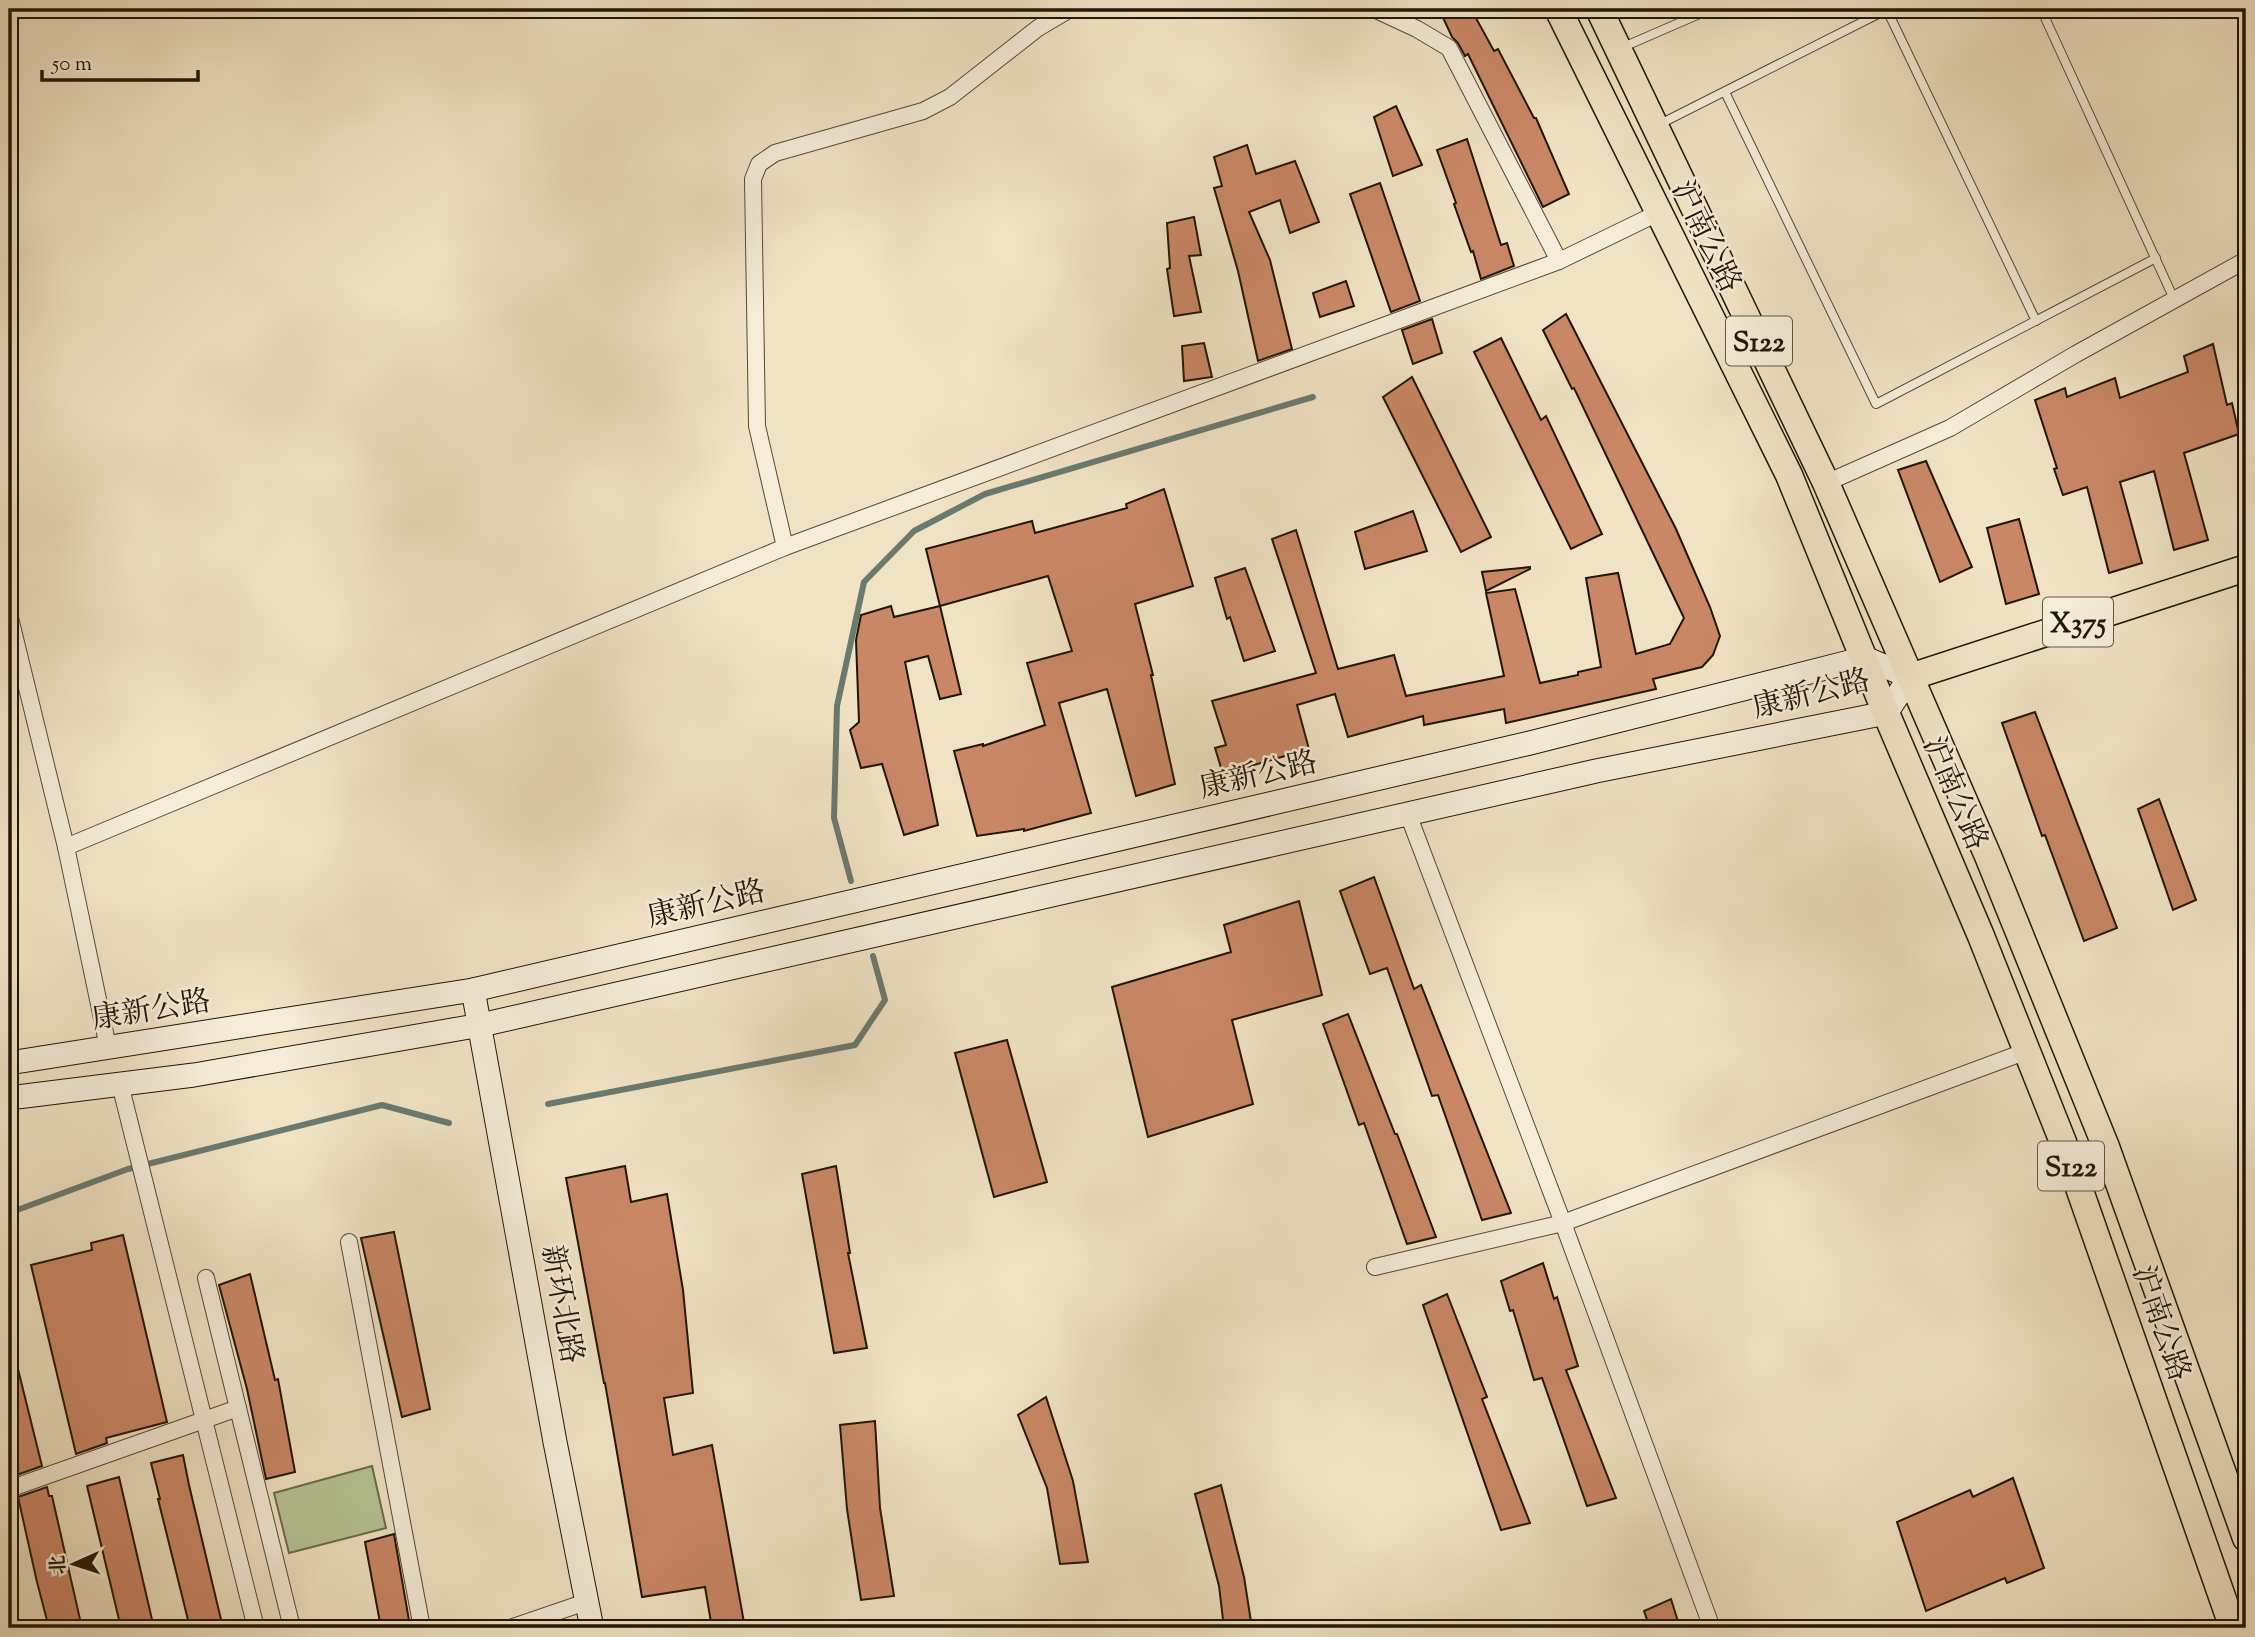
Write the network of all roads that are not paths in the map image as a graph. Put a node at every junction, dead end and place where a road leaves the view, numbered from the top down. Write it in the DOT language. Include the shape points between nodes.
graph roads {
  1 [pos="1070,9"];
  2 [pos="1374,9"];
  3 [pos="1558,9"];
  4 [pos="1599,9"];
  5 [pos="1711,9"];
  6 [pos="1887,9"];
  7 [pos="2041,9"];
  8 [pos="1618,49"];
  9 [pos="1725,92"];
  10 [pos="1656,126"];
  11 [pos="1658,214"];
  12 [pos="2156,258"];
  13 [pos="2246,260"];
  14 [pos="1559,261"];
  15 [pos="2174,299"];
  16 [pos="2036,321"];
  17 [pos="1826,483"];
  18 [pos="785,547"];
  19 [pos="2246,568"];
  20 [pos="9,614"];
  21 [pos="1865,658"];
  22 [pos="1910,677"];
  23 [pos="1886,713"];
  24 [pos="1408,814"];
  25 [pos="66,846"];
  26 [pos="474,990"];
  27 [pos="481,1026"];
  28 [pos="108,1047"];
  29 [pos="2027,1051"];
  30 [pos="9,1063"];
  31 [pos="120,1084"];
  32 [pos="9,1098"];
  33 [pos="1563,1223"];
  34 [pos="349,1242"];
  35 [pos="1375,1267"];
  36 [pos="206,1278"];
  37 [pos="238,1408"];
  38 [pos="204,1420"];
  39 [pos="9,1489"];
  40 [pos="2246,1538"];
  41 [pos="586,1602"];
  42 [pos="256,1628"];
  43 [pos="292,1628"];
  44 [pos="422,1628"];
  45 [pos="510,1628"];
  46 [pos="546,1628"];
  47 [pos="592,1628"];
  48 [pos="1712,1628"];
  49 [pos="2233,1628"];
  1 -- 18 [label="street" via="1038,28 950,97 923,111 775,153 759,164 753,179 758,426"];
  2 -- 14 [label="street" via="1450,48"];
  3 -- 11 [label="main road, 沪南公路 / S122"];
  4 -- 8 [label="main road, 沪南公路 / S122"];
  5 -- 8 [label="lane"];
  6 -- 9 [label="lane"];
  6 -- 16 [label="lane"];
  7 -- 12 [label="lane"];
  8 -- 10 [label="main road, 沪南公路 / S122"];
  9 -- 10 [label="lane"];
  9 -- 16 [label="lane" via="1876,404"];
  10 -- 17 [label="main road, 沪南公路 / S122"];
  11 -- 14 [label="street"];
  11 -- 21 [label="main road, 沪南公路 / S122" via="1789,475"];
  12 -- 15 [label="lane"];
  12 -- 16 [label="lane"];
  13 -- 15 [label="street"];
  14 -- 18 [label="street"];
  15 -- 17 [label="street" via="1950,428"];
  17 -- 22 [label="main road, 沪南公路 / S122"];
  18 -- 25 [label="street"];
  19 -- 22 [label="main road, X375"];
  20 -- 25 [label="street"];
  21 -- 22 [label="main road, 康新公路"];
  21 -- 23 [label="main road, 沪南公路 / S122"];
  21 -- 26 [label="main road, 康新公路" via="1530,743"];
  22 -- 23 [label="main road, 康新公路"];
  22 -- 40 [label="main road, 沪南公路 / S122" via="2106,1147"];
  23 -- 24 [label="main road, 康新公路"];
  23 -- 29 [label="main road, 沪南公路 / S122"];
  24 -- 27 [label="main road, 康新公路"];
  24 -- 33 [label="street"];
  25 -- 28 [label="street"];
  26 -- 27 [label="main road, 新环北路"];
  26 -- 28 [label="main road, 康新公路"];
  27 -- 31 [label="main road, 康新公路"];
  27 -- 41 [label="main road, 新环北路"];
  28 -- 30 [label="main road, 康新公路"];
  29 -- 33 [label="street"];
  29 -- 49 [label="main road, 沪南公路 / S122"];
  31 -- 32 [label="main road, 康新公路"];
  31 -- 38 [label="street"];
  33 -- 35 [label="street"];
  33 -- 48 [label="street"];
  34 -- 44 [label="street"];
  36 -- 37 [label="street"];
  37 -- 38 [label="street"];
  37 -- 43 [label="street"];
  38 -- 39 [label="street"];
  38 -- 42 [label="street"];
  41 -- 45 [label="street"];
  41 -- 46 [label="street"];
  41 -- 47 [label="main road, 新环北路"];
}
